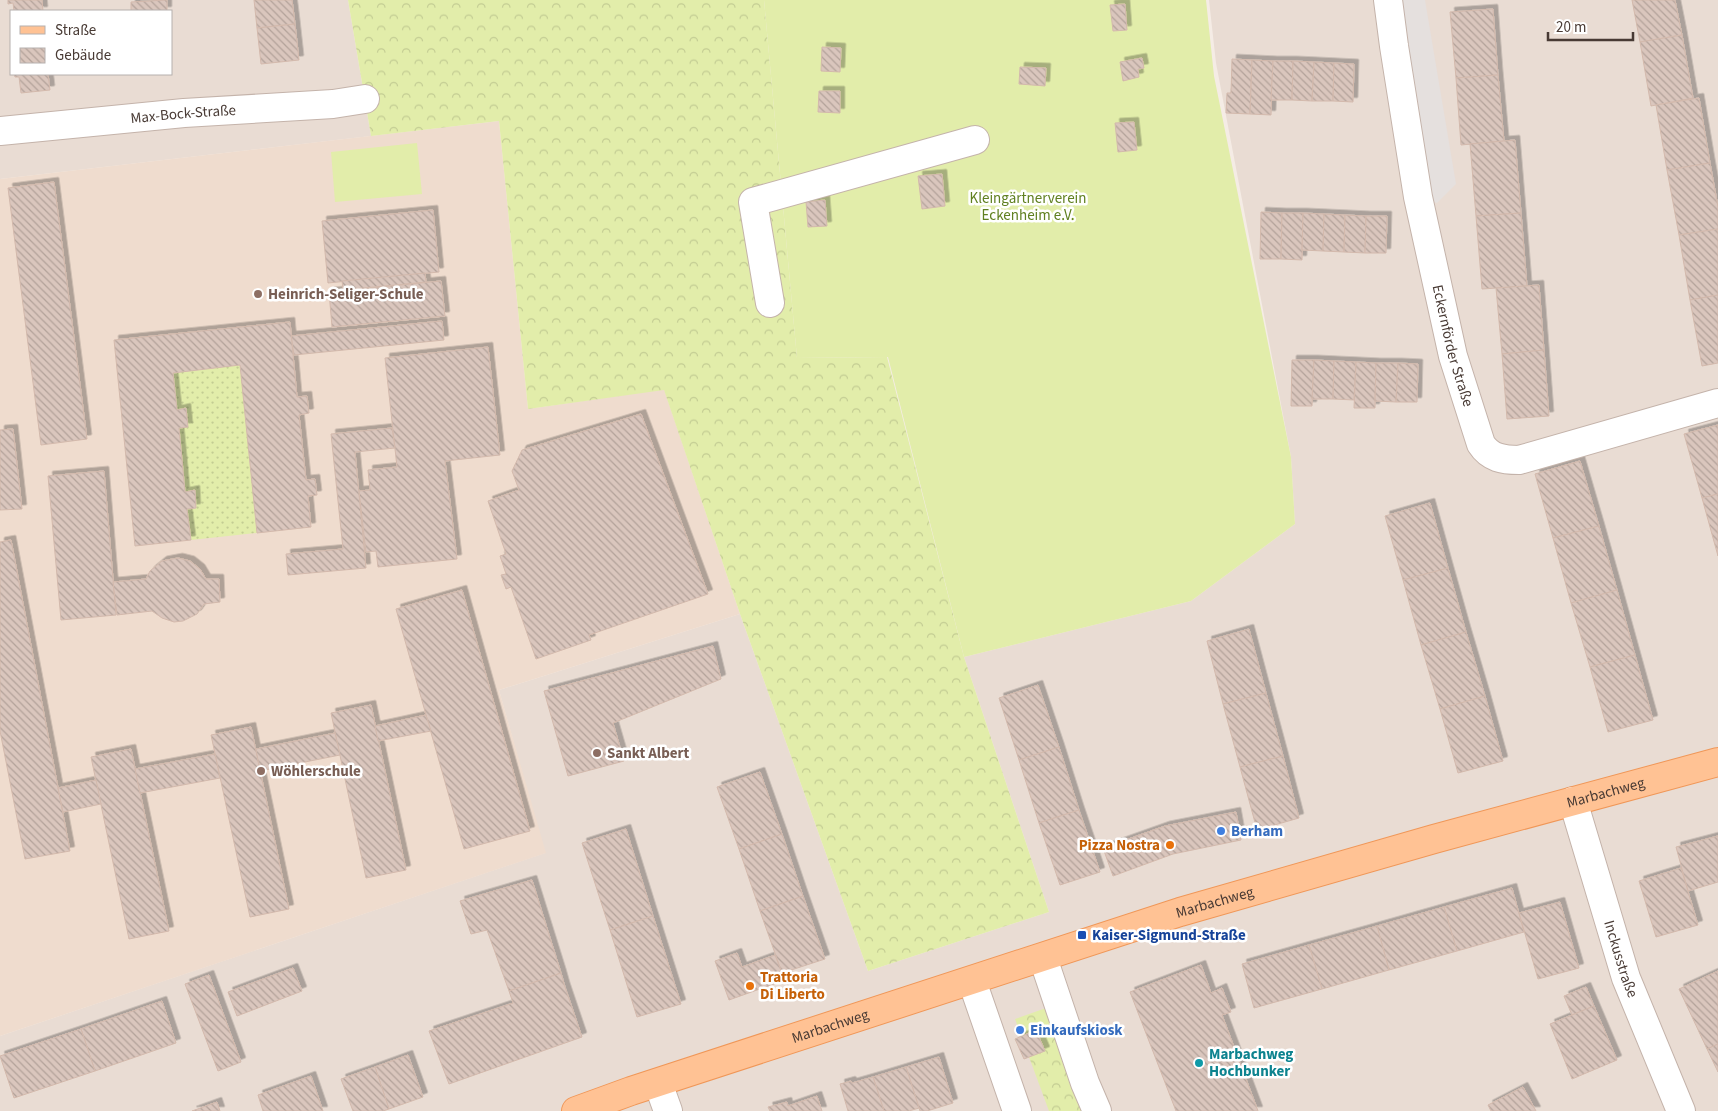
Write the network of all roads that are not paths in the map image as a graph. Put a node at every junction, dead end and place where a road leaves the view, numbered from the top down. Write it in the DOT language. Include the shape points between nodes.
graph roads {
  1 [pos="1388,0"];
  2 [pos="365,99"];
  3 [pos="0,131"];
  4 [pos="975,140"];
  5 [pos="770,303"];
  6 [pos="1718,403"];
  7 [pos="1718,762"];
  8 [pos="1572,802"];
  9 [pos="1043,958"];
  10 [pos="972,981"];
  11 [pos="658,1083"];
  12 [pos="1677,1110"];
  13 [pos="576,1111"];
  14 [pos="668,1111"];
  15 [pos="1017,1111"];
  16 [pos="1097,1111"];
  1 -- 6 [label="street, Eckernförder Straße" via="1420,206 1453,356 1481,444 1487,453 1498,458 1519,460"];
  2 -- 3 [label="street, Max-Bock-Straße"];
  4 -- 5 [label="street" via="753,202"];
  7 -- 8 [label="main road, Marbachweg"];
  8 -- 9 [label="main road, Marbachweg" via="1180,912"];
  8 -- 12 [label="street, Inckusstraße" via="1626,978"];
  9 -- 10 [label="main road, Marbachweg"];
  9 -- 16 [label="street"];
  10 -- 11 [label="main road, Marbachweg"];
  10 -- 15 [label="street"];
  11 -- 13 [label="main road, Marbachweg"];
  11 -- 14 [label="street"];
}
